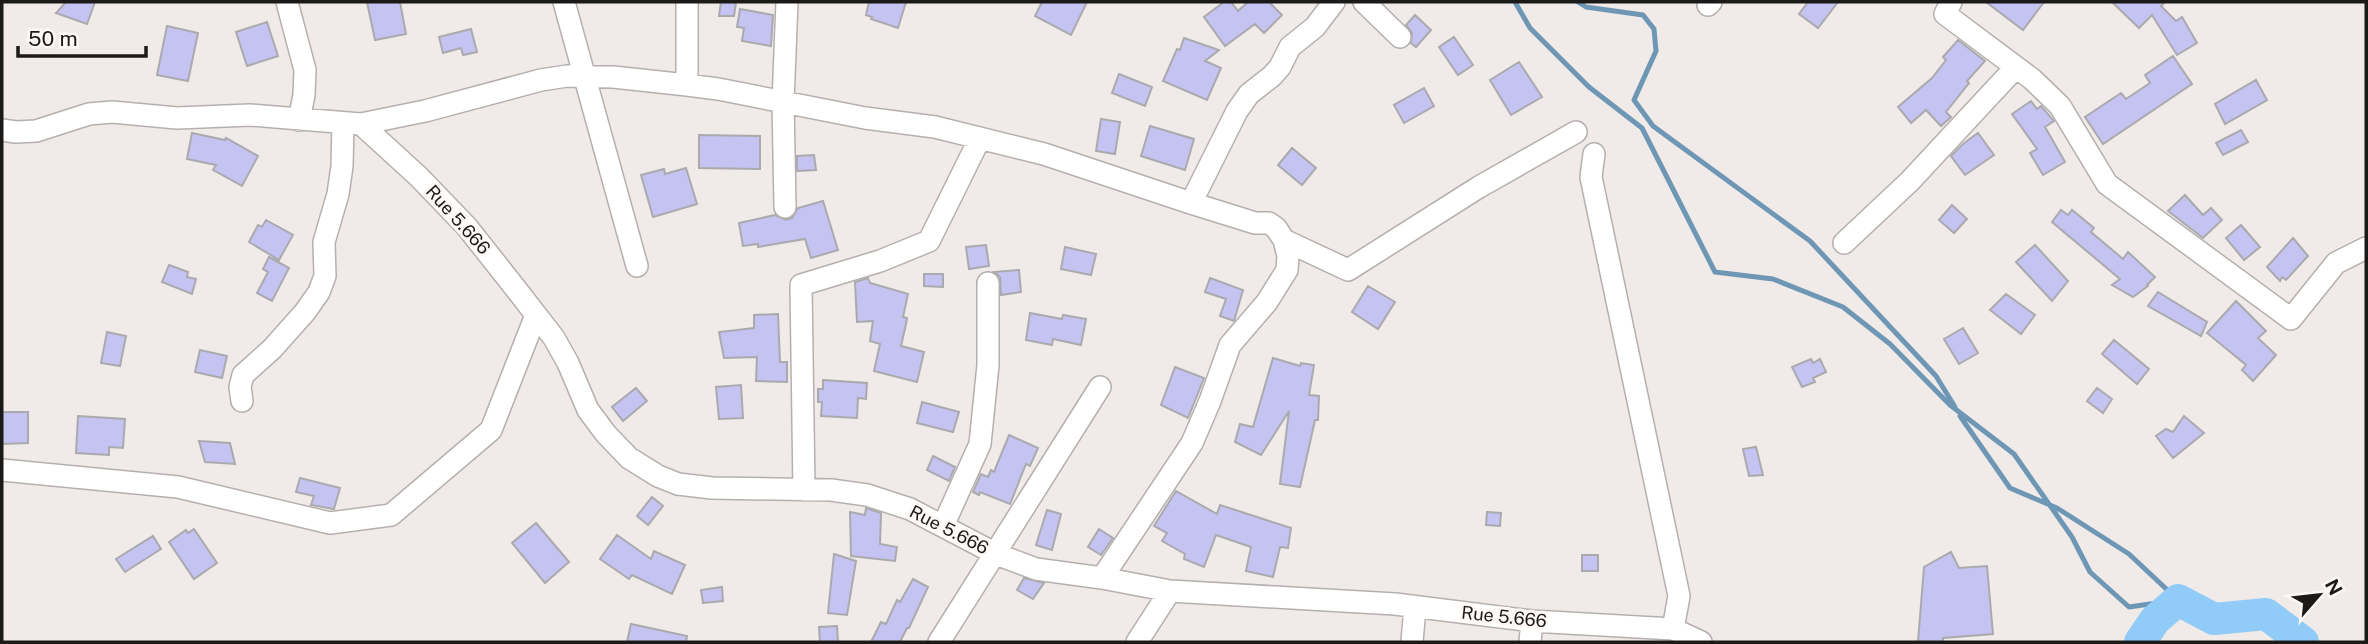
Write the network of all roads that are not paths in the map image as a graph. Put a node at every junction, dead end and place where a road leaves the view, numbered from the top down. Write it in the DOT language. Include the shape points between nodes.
graph roads {
  1 [pos="288,2"];
  2 [pos="564,2"];
  3 [pos="687,2"];
  4 [pos="787,2"];
  5 [pos="1364,2"];
  6 [pos="1951,2"];
  7 [pos="1331,3"];
  8 [pos="1400,37"];
  9 [pos="2016,68"];
  10 [pos="582,76"];
  11 [pos="687,85"];
  12 [pos="783,102"];
  13 [pos="299,120"];
  14 [pos="352,123"];
  15 [pos="2,130"];
  16 [pos="1576,132"];
  17 [pos="980,138"];
  18 [pos="1594,153"];
  19 [pos="1191,203"];
  20 [pos="785,207"];
  21 [pos="1284,240"];
  22 [pos="1844,243"];
  23 [pos="2366,248"];
  24 [pos="637,266"];
  25 [pos="988,284"];
  26 [pos="536,315"];
  27 [pos="1100,387"];
  28 [pos="242,401"];
  29 [pos="2,470"];
  30 [pos="804,490"];
  31 [pos="943,526"];
  32 [pos="996,554"];
  33 [pos="1102,578"];
  34 [pos="1171,591"];
  35 [pos="1415,607"];
  36 [pos="1532,621"];
  37 [pos="1673,629"];
  38 [pos="939,642"];
  39 [pos="1137,642"];
  40 [pos="1412,642"];
  41 [pos="1530,642"];
  42 [pos="1701,642"];
  1 -- 13 [label="street" via="305,70"];
  2 -- 10 [label="street"];
  3 -- 11 [label="street"];
  4 -- 12 [label="street"];
  5 -- 8 [label="street"];
  6 -- 9 [label="street" via="1945,14"];
  7 -- 19 [label="street" via="1315,26 1290,47 1272,76 1248,94"];
  9 -- 22 [label="street" via="1910,181"];
  9 -- 23 [label="street" via="2060,106 2107,184 2291,319 2336,263"];
  10 -- 11 [label="street"];
  10 -- 14 [label="street" via="541,80 425,111"];
  10 -- 24 [label="street"];
  11 -- 12 [label="street"];
  12 -- 17 [label="street"];
  12 -- 20 [label="street"];
  13 -- 14 [label="street"];
  13 -- 15 [label="street" via="112,112 89,114 36,131"];
  14 -- 26 [label="street, Rue 5.666" via="419,177 467,227"];
  14 -- 28 [label="street" via="324,242 326,276 306,312 243,375"];
  16 -- 21 [label="street" via="1479,187 1349,271"];
  17 -- 19 [label="street" via="1044,154"];
  17 -- 30 [label="street" via="929,242 801,285"];
  18 -- 37 [label="street" via="1591,177 1679,596"];
  19 -- 21 [label="street" via="1269,223"];
  21 -- 33 [label="street" via="1287,270 1230,345 1192,443"];
  25 -- 31 [label="street" via="988,365 980,444"];
  26 -- 29 [label="street" via="491,430 390,515 330,523 178,487"];
  26 -- 30 [label="street, Rue 5.666" via="568,363 588,410 629,458 678,484"];
  27 -- 32 [label="street"];
  30 -- 31 [label="street, Rue 5.666" via="867,495"];
  31 -- 32 [label="street, Rue 5.666"];
  32 -- 33 [label="street, Rue 5.666" via="1036,569"];
  32 -- 38 [label="street"];
  33 -- 34 [label="street, Rue 5.666"];
  34 -- 35 [label="street, Rue 5.666"];
  34 -- 39 [label="street"];
  35 -- 36 [label="street, Rue 5.666"];
  35 -- 40 [label="street"];
  36 -- 37 [label="street, Rue 5.666"];
  36 -- 41 [label="street"];
  37 -- 42 [label="street, Rue 5.666"];
}
